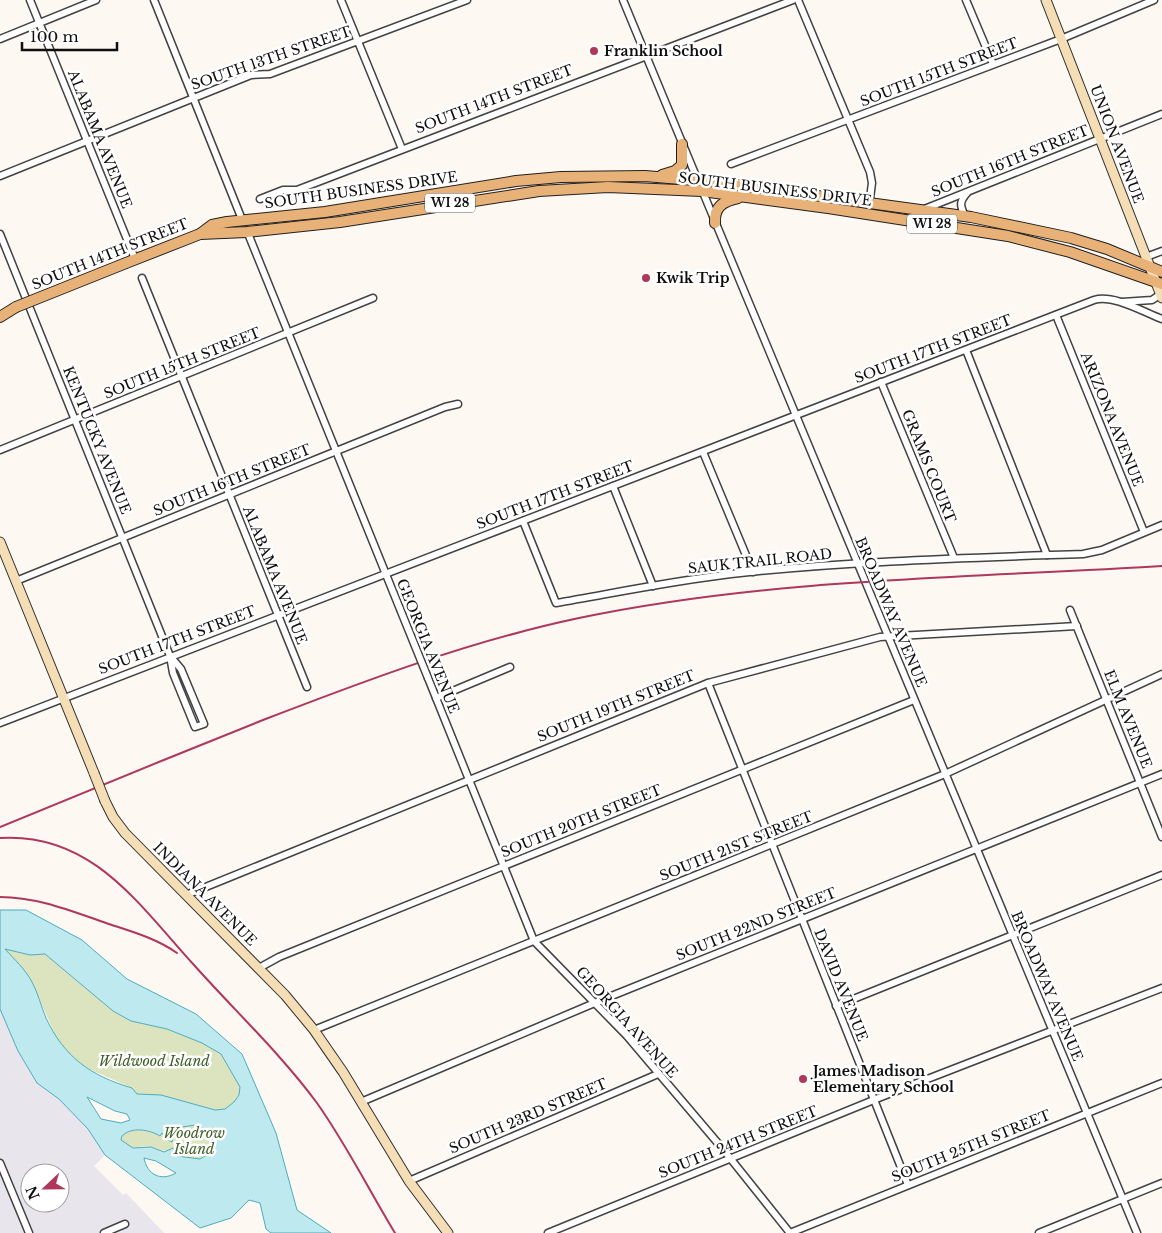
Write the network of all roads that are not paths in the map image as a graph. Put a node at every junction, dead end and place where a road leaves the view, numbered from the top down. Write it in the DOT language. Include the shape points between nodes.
graph roads {
  1 [pos="30,0"];
  2 [pos="96,0"];
  3 [pos="154,0"];
  4 [pos="341,0"];
  5 [pos="466,0"];
  6 [pos="623,0"];
  7 [pos="792,0"];
  8 [pos="798,0"];
  9 [pos="966,0"];
  10 [pos="1046,0"];
  11 [pos="1154,0"];
  12 [pos="39,23"];
  13 [pos="1061,38"];
  14 [pos="0,39"];
  15 [pos="358,42"];
  16 [pos="646,55"];
  17 [pos="994,64"];
  18 [pos="194,98"];
  19 [pos="1162,114"];
  20 [pos="848,120"];
  21 [pos="1100,139"];
  22 [pos="87,141"];
  23 [pos="682,144"];
  24 [pos="402,149"];
  25 [pos="731,164"];
  26 [pos="0,176"];
  27 [pos="653,176"];
  28 [pos="697,180"];
  29 [pos="702,191"];
  30 [pos="967,193"];
  31 [pos="743,197"];
  32 [pos="260,198"];
  33 [pos="869,202"];
  34 [pos="922,210"];
  35 [pos="867,214"];
  36 [pos="965,216"];
  37 [pos="243,220"];
  38 [pos="715,224"];
  39 [pos="247,232"];
  40 [pos="0,234"];
  41 [pos="200,234"];
  42 [pos="1162,251"];
  43 [pos="1146,257"];
  44 [pos="130,261"];
  45 [pos="1150,268"];
  46 [pos="1162,272"];
  47 [pos="142,278"];
  48 [pos="1160,290"];
  49 [pos="373,298"];
  50 [pos="1121,302"];
  51 [pos="16,307"];
  52 [pos="0,309"];
  53 [pos="1056,315"];
  54 [pos="0,318"];
  55 [pos="1162,319"];
  56 [pos="288,333"];
  57 [pos="966,350"];
  58 [pos="182,376"];
  59 [pos="882,382"];
  60 [pos="458,404"];
  61 [pos="796,415"];
  62 [pos="75,420"];
  63 [pos="0,450"];
  64 [pos="336,451"];
  65 [pos="703,452"];
  66 [pos="613,486"];
  67 [pos="229,494"];
  68 [pos="523,521"];
  69 [pos="1162,525"];
  70 [pos="1144,532"];
  71 [pos="123,538"];
  72 [pos="0,542"];
  73 [pos="1047,555"];
  74 [pos="954,558"];
  75 [pos="857,563"];
  76 [pos="753,572"];
  77 [pos="385,573"];
  78 [pos="16,581"];
  79 [pos="653,586"];
  80 [pos="1070,610"];
  81 [pos="278,614"];
  82 [pos="1077,626"];
  83 [pos="888,636"];
  84 [pos="170,656"];
  85 [pos="510,667"];
  86 [pos="1162,674"];
  87 [pos="708,683"];
  88 [pos="307,687"];
  89 [pos="436,698"];
  90 [pos="64,699"];
  91 [pos="1106,699"];
  92 [pos="914,700"];
  93 [pos="0,723"];
  94 [pos="742,770"];
  95 [pos="945,774"];
  96 [pos="1162,774"];
  97 [pos="468,779"];
  98 [pos="1140,782"];
  99 [pos="1162,837"];
  100 [pos="772,845"];
  101 [pos="976,848"];
  102 [pos="504,866"];
  103 [pos="1162,875"];
  104 [pos="186,895"];
  105 [pos="802,919"];
  106 [pos="1012,935"];
  107 [pos="534,941"];
  108 [pos="259,968"];
  109 [pos="1162,988"];
  110 [pos="595,1002"];
  111 [pos="836,1006"];
  112 [pos="314,1030"];
  113 [pos="1052,1031"];
  114 [pos="658,1074"];
  115 [pos="1162,1083"];
  116 [pos="874,1100"];
  117 [pos="361,1102"];
  118 [pos="1087,1114"];
  119 [pos="730,1158"];
  120 [pos="0,1163"];
  121 [pos="409,1181"];
  122 [pos="1162,1183"];
  123 [pos="908,1185"];
  124 [pos="1123,1199"];
  125 [pos="125,1224"];
  126 [pos="29,1233"];
  127 [pos="104,1233"];
  128 [pos="448,1233"];
  129 [pos="548,1233"];
  130 [pos="790,1233"];
  131 [pos="1039,1233"];
  132 [pos="1136,1233"];
  1 -- 12 [label="street, ALABAMA AVENUE"];
  2 -- 12 [label="street"];
  3 -- 18 [label="street, GEORGIA AVENUE"];
  4 -- 15 [label="street"];
  5 -- 15 [label="street, SOUTH 13TH STREET"];
  6 -- 16 [label="street, BROADWAY AVENUE"];
  7 -- 16 [label="street, SOUTH 14TH STREET"];
  8 -- 20 [label="street"];
  9 -- 17 [label="street"];
  10 -- 13 [label="main road, UNION AVENUE"];
  11 -- 13 [label="street, SOUTH 15TH STREET"];
  12 -- 14 [label="street"];
  12 -- 22 [label="street, ALABAMA AVENUE"];
  13 -- 17 [label="street, SOUTH 15TH STREET"];
  13 -- 21 [label="main road, UNION AVENUE"];
  15 -- 18 [label="street, SOUTH 13TH STREET" via="270,74 250,75"];
  15 -- 24 [label="street"];
  16 -- 23 [label="street, BROADWAY AVENUE"];
  16 -- 24 [label="street, SOUTH 14TH STREET"];
  17 -- 20 [label="street, SOUTH 15TH STREET"];
  18 -- 22 [label="street, SOUTH 13TH STREET"];
  18 -- 37 [label="street, GEORGIA AVENUE"];
  19 -- 21 [label="street, SOUTH 16TH STREET"];
  20 -- 25 [label="street, SOUTH 15TH STREET"];
  20 -- 33 [label="street" via="871,175"];
  21 -- 30 [label="street, SOUTH 16TH STREET"];
  21 -- 43 [label="main road, UNION AVENUE"];
  22 -- 26 [label="street, SOUTH 13TH STREET"];
  22 -- 44 [label="street, ALABAMA AVENUE"];
  23 -- 27 [label="main road" via="683,161 678,169"];
  23 -- 28 [label="street, BROADWAY AVENUE"];
  24 -- 32 [label="street, SOUTH 14TH STREET" via="297,190 283,190"];
  27 -- 28 [label="main road, SOUTH BUSINESS DRIVE / WI 28"];
  27 -- 37 [label="main road, SOUTH BUSINESS DRIVE / WI 28" via="516,181 325,212"];
  28 -- 29 [label="street, BROADWAY AVENUE"];
  28 -- 33 [label="main road, SOUTH BUSINESS DRIVE / WI 28"];
  29 -- 31 [label="main road, SOUTH BUSINESS DRIVE / WI 28"];
  29 -- 38 [label="street, BROADWAY AVENUE"];
  29 -- 39 [label="main road, SOUTH BUSINESS DRIVE / WI 28" via="608,187 539,191 340,222"];
  30 -- 34 [label="street, SOUTH 16TH STREET"];
  30 -- 36 [label="street" via="960,206"];
  31 -- 35 [label="main road, SOUTH BUSINESS DRIVE / WI 28"];
  31 -- 38 [label="main road" via="720,205"];
  33 -- 34 [label="main road, SOUTH BUSINESS DRIVE / WI 28"];
  33 -- 35 [label="street"];
  34 -- 36 [label="main road, SOUTH BUSINESS DRIVE / WI 28"];
  35 -- 48 [label="main road, SOUTH BUSINESS DRIVE / WI 28" via="1008,236 1070,252"];
  36 -- 45 [label="main road, SOUTH BUSINESS DRIVE / WI 28" via="1063,236 1107,249"];
  37 -- 39 [label="street, GEORGIA AVENUE"];
  37 -- 41 [label="main road, SOUTH 14TH STREET / WI 28" via="212,225"];
  38 -- 61 [label="street, BROADWAY AVENUE"];
  39 -- 41 [label="main road, SOUTH BUSINESS DRIVE / WI 28"];
  39 -- 56 [label="street, GEORGIA AVENUE"];
  40 -- 62 [label="street, KENTUCKY AVENUE"];
  41 -- 44 [label="main road, SOUTH 14TH STREET / WI 28"];
  42 -- 43 [label="street"];
  43 -- 45 [label="main road, UNION AVENUE"];
  44 -- 51 [label="main road, SOUTH 14TH STREET / WI 28, bridge"];
  45 -- 46 [label="main road, SOUTH BUSINESS DRIVE / WI 28"];
  45 -- 48 [label="main road, UNION AVENUE"];
  47 -- 58 [label="street, ALABAMA AVENUE"];
  48 -- 50 [label="street, SOUTH 17TH STREET" via="1152,300"];
  49 -- 56 [label="street, SOUTH 15TH STREET"];
  50 -- 53 [label="street, SOUTH 17TH STREET" via="1098,299"];
  50 -- 55 [label="street, SOUTH 17TH STREET"];
  51 -- 52 [label="main road, SOUTH 14TH STREET / WI 28"];
  51 -- 54 [label="main road, SOUTH 14TH STREET / WI 28"];
  53 -- 57 [label="street, SOUTH 17TH STREET"];
  53 -- 70 [label="street, ARIZONA AVENUE"];
  56 -- 58 [label="street, SOUTH 15TH STREET"];
  56 -- 64 [label="street, GEORGIA AVENUE"];
  57 -- 59 [label="street, SOUTH 17TH STREET"];
  57 -- 73 [label="street"];
  58 -- 62 [label="street, SOUTH 15TH STREET"];
  58 -- 67 [label="street, ALABAMA AVENUE"];
  59 -- 61 [label="street, SOUTH 17TH STREET"];
  59 -- 74 [label="street, GRAMS COURT"];
  60 -- 64 [label="street, SOUTH 16TH STREET"];
  61 -- 65 [label="street, SOUTH 17TH STREET"];
  61 -- 75 [label="street, BROADWAY AVENUE"];
  62 -- 63 [label="street, SOUTH 15TH STREET"];
  62 -- 71 [label="street, KENTUCKY AVENUE"];
  64 -- 67 [label="street, SOUTH 16TH STREET"];
  64 -- 77 [label="street, GEORGIA AVENUE"];
  65 -- 66 [label="street, SOUTH 17TH STREET"];
  65 -- 76 [label="street"];
  66 -- 68 [label="street, SOUTH 17TH STREET"];
  66 -- 79 [label="street"];
  67 -- 71 [label="street, SOUTH 16TH STREET"];
  67 -- 81 [label="street, ALABAMA AVENUE"];
  68 -- 77 [label="street, SOUTH 17TH STREET"];
  68 -- 79 [label="street, SAUK TRAIL ROAD" via="556,603"];
  69 -- 70 [label="street"];
  70 -- 73 [label="street, SAUK TRAIL ROAD" via="1096,551"];
  71 -- 78 [label="street, SOUTH 16TH STREET"];
  71 -- 84 [label="street, KENTUCKY AVENUE"];
  72 -- 78 [label="main road, INDIANA AVENUE"];
  73 -- 74 [label="street, SAUK TRAIL ROAD"];
  74 -- 75 [label="street, SAUK TRAIL ROAD"];
  75 -- 76 [label="street, SAUK TRAIL ROAD"];
  75 -- 83 [label="street, BROADWAY AVENUE"];
  76 -- 79 [label="street, SAUK TRAIL ROAD"];
  77 -- 81 [label="street, SOUTH 17TH STREET"];
  77 -- 89 [label="street, GEORGIA AVENUE, bridge"];
  78 -- 90 [label="main road, INDIANA AVENUE"];
  80 -- 82 [label="street, ELM AVENUE"];
  81 -- 84 [label="street, SOUTH 17TH STREET"];
  81 -- 88 [label="street, ALABAMA AVENUE"];
  82 -- 83 [label="street, SOUTH 19TH STREET"];
  82 -- 91 [label="street, ELM AVENUE"];
  83 -- 87 [label="street, SOUTH 19TH STREET"];
  83 -- 92 [label="street, BROADWAY AVENUE"];
  84 -- 84 [label="street, KENTUCKY AVENUE" via="173,673 195,727 204,724 181,669"];
  84 -- 90 [label="street, SOUTH 17TH STREET"];
  85 -- 89 [label="street"];
  86 -- 91 [label="street, SOUTH 21ST STREET"];
  87 -- 94 [label="street, DAVID AVENUE"];
  87 -- 97 [label="street, SOUTH 19TH STREET"];
  89 -- 97 [label="street, GEORGIA AVENUE"];
  90 -- 93 [label="street, SOUTH 17TH STREET"];
  90 -- 104 [label="main road, INDIANA AVENUE, bridge" via="113,817"];
  91 -- 95 [label="street, SOUTH 21ST STREET"];
  91 -- 98 [label="street, ELM AVENUE"];
  92 -- 94 [label="street, SOUTH 20TH STREET"];
  92 -- 95 [label="street, BROADWAY AVENUE"];
  94 -- 100 [label="street, DAVID AVENUE"];
  94 -- 102 [label="street, SOUTH 20TH STREET"];
  95 -- 100 [label="street, SOUTH 21ST STREET"];
  95 -- 101 [label="street, BROADWAY AVENUE"];
  96 -- 98 [label="street, SOUTH 22ND STREET"];
  97 -- 102 [label="street, GEORGIA AVENUE"];
  97 -- 104 [label="street, SOUTH 19TH STREET"];
  98 -- 99 [label="street, ELM AVENUE"];
  98 -- 101 [label="street, SOUTH 22ND STREET"];
  100 -- 105 [label="street, DAVID AVENUE"];
  100 -- 107 [label="street, SOUTH 21ST STREET"];
  101 -- 105 [label="street, SOUTH 22ND STREET"];
  101 -- 106 [label="street, BROADWAY AVENUE"];
  102 -- 107 [label="street, GEORGIA AVENUE"];
  102 -- 108 [label="street, SOUTH 20TH STREET"];
  103 -- 106 [label="street"];
  104 -- 108 [label="main road, INDIANA AVENUE"];
  105 -- 110 [label="street, SOUTH 22ND STREET"];
  105 -- 111 [label="street, DAVID AVENUE"];
  106 -- 111 [label="street"];
  106 -- 113 [label="street, BROADWAY AVENUE"];
  107 -- 110 [label="street, GEORGIA AVENUE"];
  107 -- 112 [label="street, SOUTH 21ST STREET"];
  108 -- 112 [label="main road, INDIANA AVENUE"];
  109 -- 113 [label="street, SOUTH 24TH STREET"];
  110 -- 114 [label="street, GEORGIA AVENUE"];
  110 -- 117 [label="street, SOUTH 22ND STREET"];
  111 -- 116 [label="street, DAVID AVENUE"];
  112 -- 117 [label="main road, INDIANA AVENUE"];
  113 -- 116 [label="street, SOUTH 24TH STREET"];
  113 -- 118 [label="street, BROADWAY AVENUE"];
  114 -- 119 [label="street, GEORGIA AVENUE"];
  114 -- 121 [label="street, SOUTH 23RD STREET"];
  115 -- 118 [label="street, SOUTH 25TH STREET"];
  116 -- 119 [label="street, SOUTH 24TH STREET"];
  116 -- 123 [label="street, DAVID AVENUE"];
  117 -- 121 [label="main road, INDIANA AVENUE"];
  118 -- 123 [label="street, SOUTH 25TH STREET"];
  118 -- 124 [label="street, BROADWAY AVENUE"];
  119 -- 129 [label="street, SOUTH 24TH STREET"];
  119 -- 130 [label="street, GEORGIA AVENUE"];
  120 -- 126 [label="street"];
  121 -- 128 [label="main road, INDIANA AVENUE"];
  122 -- 124 [label="street"];
  123 -- 130 [label="street, SOUTH 25TH STREET"];
  124 -- 131 [label="street"];
  124 -- 132 [label="street, BROADWAY AVENUE"];
  125 -- 127 [label="street"];
}
